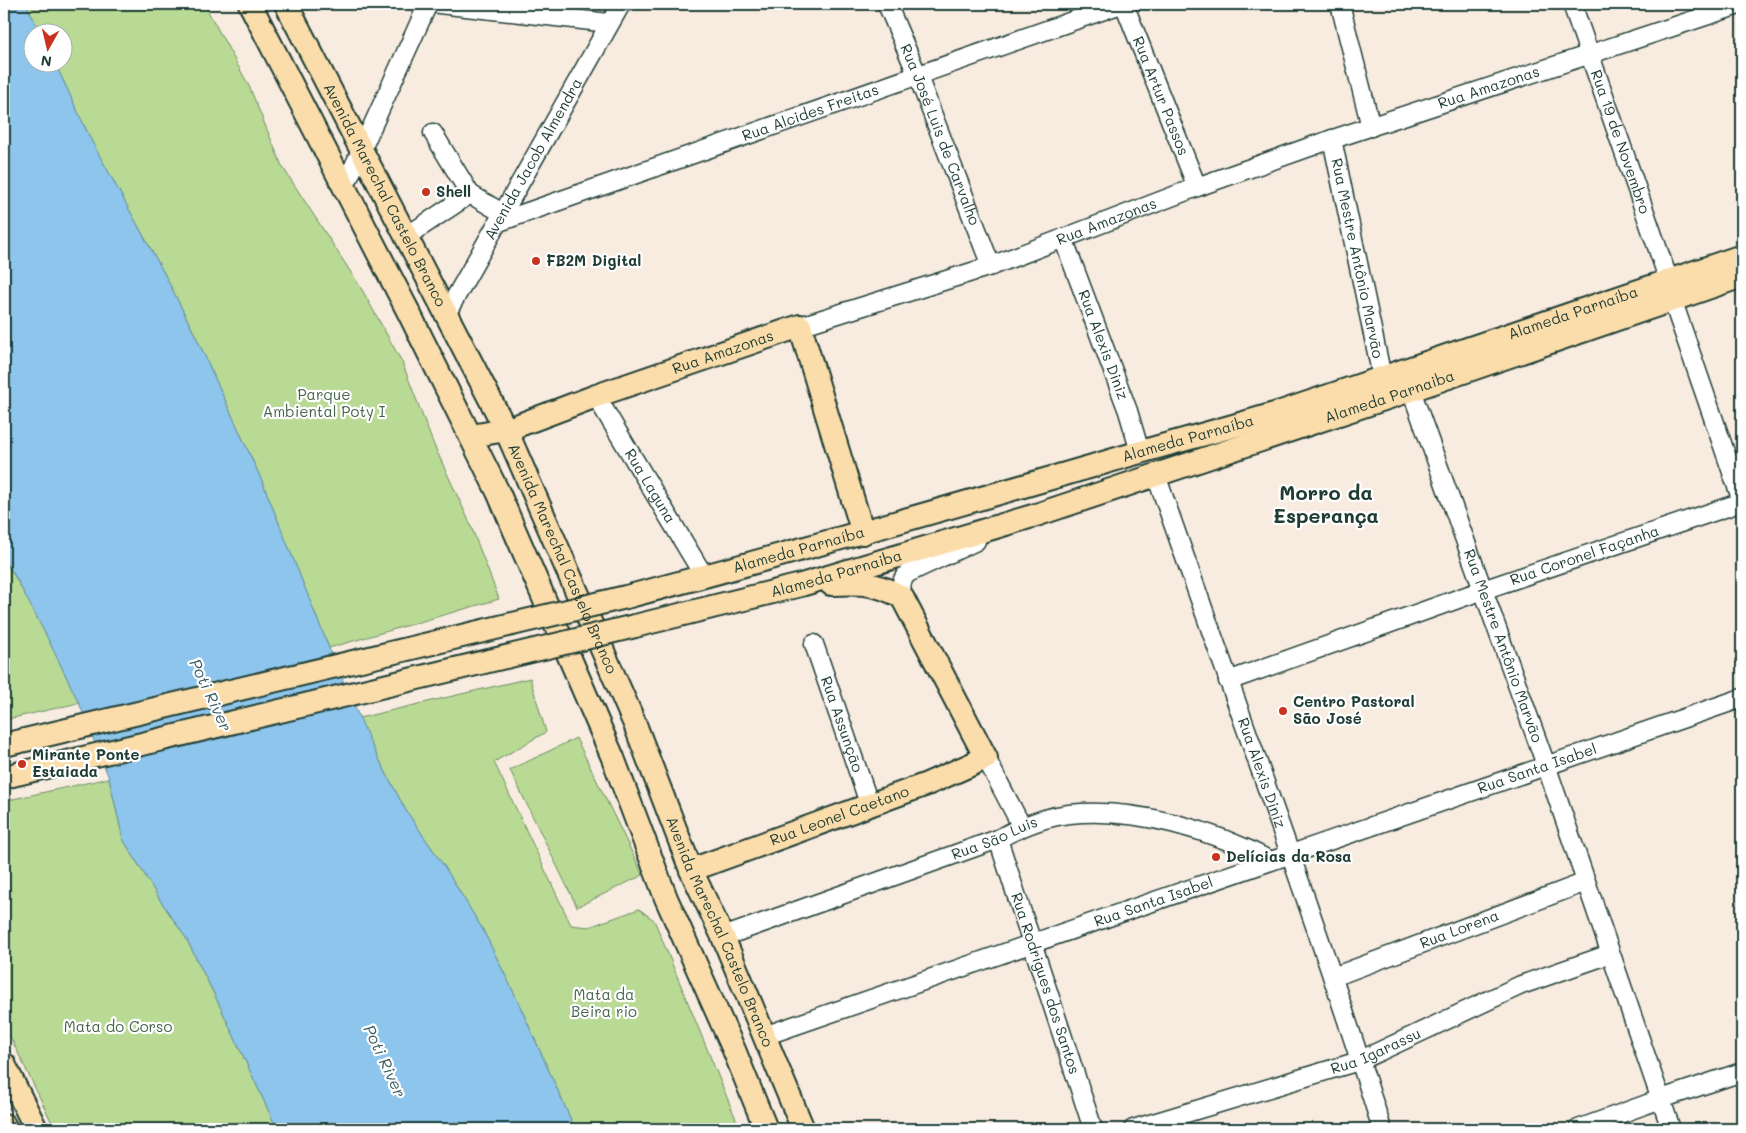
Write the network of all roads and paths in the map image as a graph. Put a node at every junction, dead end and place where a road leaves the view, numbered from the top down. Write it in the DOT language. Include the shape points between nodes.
graph roads {
  1 [pos="250,4"];
  2 [pos="286,4"];
  3 [pos="428,4"];
  4 [pos="439,4"];
  5 [pos="621,4"];
  6 [pos="887,4"];
  7 [pos="1123,4"];
  8 [pos="1340,4"];
  9 [pos="1572,4"];
  10 [pos="1742,4"];
  11 [pos="609,23"];
  12 [pos="1590,54"];
  13 [pos="917,74"];
  14 [pos="1371,127"];
  15 [pos="433,133"];
  16 [pos="1332,140"];
  17 [pos="362,150"];
  18 [pos="1197,187"];
  19 [pos="344,188"];
  20 [pos="470,194"];
  21 [pos="501,218"];
  22 [pos="407,236"];
  23 [pos="1063,238"];
  24 [pos="1742,256"];
  25 [pos="991,266"];
  26 [pos="1742,276"];
  27 [pos="1671,290"];
  28 [pos="446,314"];
  29 [pos="800,326"];
  30 [pos="1382,377"];
  31 [pos="1410,390"];
  32 [pos="596,396"];
  33 [pos="506,430"];
  34 [pos="471,436"];
  35 [pos="1140,452"];
  36 [pos="1156,475"];
  37 [pos="1742,502"];
  38 [pos="1036,515"];
  39 [pos="863,533"];
  40 [pos="704,576"];
  41 [pos="802,585"];
  42 [pos="1483,590"];
  43 [pos="902,597"];
  44 [pos="814,644"];
  45 [pos="1228,681"];
  46 [pos="622,695"];
  47 [pos="1742,698"];
  48 [pos="591,707"];
  49 [pos="4,745"];
  50 [pos="986,758"];
  51 [pos="1546,765"];
  52 [pos="4,777"];
  53 [pos="870,806"];
  54 [pos="1022,827"];
  55 [pos="998,839"];
  56 [pos="1291,853"];
  57 [pos="1271,861"];
  58 [pos="691,870"];
  59 [pos="1586,882"];
  60 [pos="723,937"];
  61 [pos="1033,944"];
  62 [pos="1610,954"];
  63 [pos="1333,977"];
  64 [pos="764,1036"];
  65 [pos="1360,1061"];
  66 [pos="4,1064"];
  67 [pos="1742,1072"];
  68 [pos="1661,1098"];
  69 [pos="4,1125"];
  70 [pos="6,1129"];
  71 [pos="36,1129"];
  72 [pos="766,1129"];
  73 [pos="803,1129"];
  74 [pos="1093,1129"];
  75 [pos="1133,1129"];
  76 [pos="1382,1129"];
  77 [pos="1578,1129"];
  78 [pos="1672,1129"];
  1 -- 19 [label="main road, Avenida Marechal Castelo Branco"];
  2 -- 17 [label="main road, Avenida Marechal Castelo Branco"];
  3 -- 17 [label="street"];
  4 -- 11 [label="street"];
  5 -- 11 [label="street, Avenida Jacob Almendra"];
  6 -- 13 [label="street, Rua José Luis de Carvalho"];
  7 -- 13 [label="street, Rua Alcides Freitas"];
  7 -- 18 [label="street, Rua Artur Passos"];
  8 -- 14 [label="street"];
  9 -- 12 [label="street, Rua 19 de Novembro"];
  10 -- 12 [label="street, Rua Amazonas"];
  11 -- 21 [label="street, Avenida Jacob Almendra"];
  12 -- 14 [label="street, Rua Amazonas"];
  12 -- 27 [label="street, Rua 19 de Novembro"];
  13 -- 21 [label="street, Rua Alcides Freitas"];
  13 -- 25 [label="street, Rua José Luis de Carvalho"];
  14 -- 16 [label="street, Rua Amazonas"];
  15 -- 20 [label="street"];
  16 -- 18 [label="street, Rua Amazonas"];
  16 -- 30 [label="street, Rua Mestre Antônio Marvão"];
  17 -- 19 [label="street"];
  17 -- 22 [label="main road, Avenida Marechal Castelo Branco"];
  18 -- 23 [label="street, Rua Amazonas"];
  19 -- 34 [label="main road, Avenida Marechal Castelo Branco"];
  20 -- 21 [label="street"];
  20 -- 22 [label="street"];
  21 -- 28 [label="street, Avenida Jacob Almendra"];
  22 -- 28 [label="main road, Avenida Marechal Castelo Branco"];
  23 -- 25 [label="street, Rua Amazonas"];
  23 -- 35 [label="street, Rua Alexis Diniz" via="1128,411"];
  24 -- 27 [label="main road, Alameda Parnaíba"];
  25 -- 29 [label="street, Rua Amazonas"];
  26 -- 27 [label="main road, Alameda Parnaiba"];
  27 -- 30 [label="main road, Alameda Parnaíba"];
  27 -- 31 [label="main road, Alameda Parnaiba"];
  27 -- 37 [label="street, Rua 19 de Novembro"];
  28 -- 33 [label="main road, Avenida Marechal Castelo Branco"];
  29 -- 32 [label="main road, Rua Amazonas"];
  29 -- 39 [label="main road"];
  30 -- 35 [label="main road, Alameda Parnaíba" via="1213,433"];
  31 -- 36 [label="main road, Alameda Parnaiba"];
  31 -- 42 [label="street, Rua Mestre Antônio Marvão"];
  32 -- 33 [label="main road, Rua Amazonas"];
  32 -- 40 [label="street, Rua Laguna"];
  33 -- 34 [label="main road, Rua Amazonas"];
  33 -- 46 [label="main road, Avenida Marechal Castelo Branco"];
  34 -- 48 [label="main road, Avenida Marechal Castelo Branco"];
  35 -- 39 [label="main road, Alameda Parnaíba"];
  36 -- 38 [label="main road, Alameda Parnaiba"];
  36 -- 45 [label="street, Rua Alexis Diniz"];
  37 -- 42 [label="street, Rua Coronel Façanha"];
  38 -- 41 [label="main road, Alameda Parnaiba"];
  38 -- 43 [label="street, Alameda Parnaiba" via="908,573 900,585"];
  39 -- 40 [label="main road, Alameda Parnaíba"];
  40 -- 49 [label="main road, Alameda Parnaíba, bridge"];
  41 -- 43 [label="main road" via="874,585"];
  41 -- 52 [label="main road, Alameda Parnaiba, bridge"];
  42 -- 45 [label="street, Rua Coronel Façanha"];
  42 -- 51 [label="street, Rua Mestre Antônio Marvão"];
  43 -- 50 [label="main road"];
  44 -- 53 [label="street, Rua Assunção"];
  45 -- 56 [label="street, Rua Alexis Diniz"];
  46 -- 48 [label="main road"];
  46 -- 58 [label="main road, Avenida Marechal Castelo Branco"];
  47 -- 51 [label="street, Rua Santa Isabel"];
  48 -- 72 [label="main road, Avenida Marechal Castelo Branco" via="666,898"];
  50 -- 53 [label="main road, Rua Leonel Caetano"];
  50 -- 54 [label="street"];
  51 -- 56 [label="street, Rua Santa Isabel"];
  51 -- 59 [label="street, Rua Mestre Antônio Marvão"];
  53 -- 58 [label="main road, Rua Leonel Caetano"];
  54 -- 55 [label="street, Rua São Luis"];
  54 -- 57 [label="street, Rua São Luis" via="1069,814 1112,814 1196,830"];
  55 -- 60 [label="street, Rua São Luis"];
  55 -- 61 [label="street, Rua Rodrigues dos Santos"];
  56 -- 57 [label="street, Rua Santa Isabel"];
  56 -- 63 [label="street, Rua Alexis Diniz"];
  57 -- 61 [label="street, Rua Santa Isabel"];
  58 -- 60 [label="main road, Avenida Marechal Castelo Branco"];
  59 -- 62 [label="street, Rua Mestre Antônio Marvão"];
  59 -- 63 [label="street, Rua Lorena"];
  60 -- 64 [label="main road, Avenida Marechal Castelo Branco"];
  61 -- 64 [label="street, Rua Santa Isabel"];
  61 -- 74 [label="street, Rua Rodrigues dos Santos"];
  62 -- 65 [label="street, Rua Igarassu" via="1521,985"];
  62 -- 68 [label="street, Rua Mestre Antônio Marvão"];
  63 -- 65 [label="street, Rua Alexis Diniz"];
  64 -- 73 [label="main road, Avenida Marechal Castelo Branco"];
  65 -- 75 [label="street, Rua Igarassu"];
  65 -- 76 [label="street, Rua Alexis Diniz"];
  66 -- 71 [label="main road"];
  67 -- 68 [label="street"];
  68 -- 77 [label="street"];
  68 -- 78 [label="street, Rua Mestre Antônio Marvão"];
  69 -- 70 [label="main road"];
}
